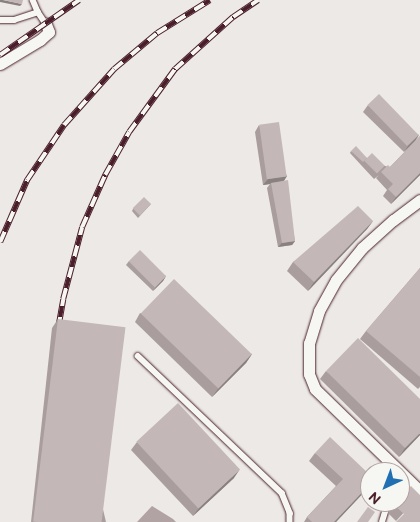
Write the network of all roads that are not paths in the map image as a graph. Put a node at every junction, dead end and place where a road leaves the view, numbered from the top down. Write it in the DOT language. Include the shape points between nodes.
graph roads {
  1 [pos="33,0"];
  2 [pos="38,12"];
  3 [pos="0,20"];
  4 [pos="46,24"];
  5 [pos="0,64"];
  6 [pos="420,200"];
  7 [pos="138,356"];
  8 [pos="420,491"];
  9 [pos="290,522"];
  1 -- 2 [label="lane"];
  2 -- 3 [label="lane" via="14,20"];
  2 -- 4 [label="lane"];
  4 -- 5 [label="street" via="49,32 40,40"];
  6 -- 8 [label="street" via="362,248 336,280 319,310 309,343 308,374 316,389"];
  7 -- 9 [label="lane" via="282,493"];
}
